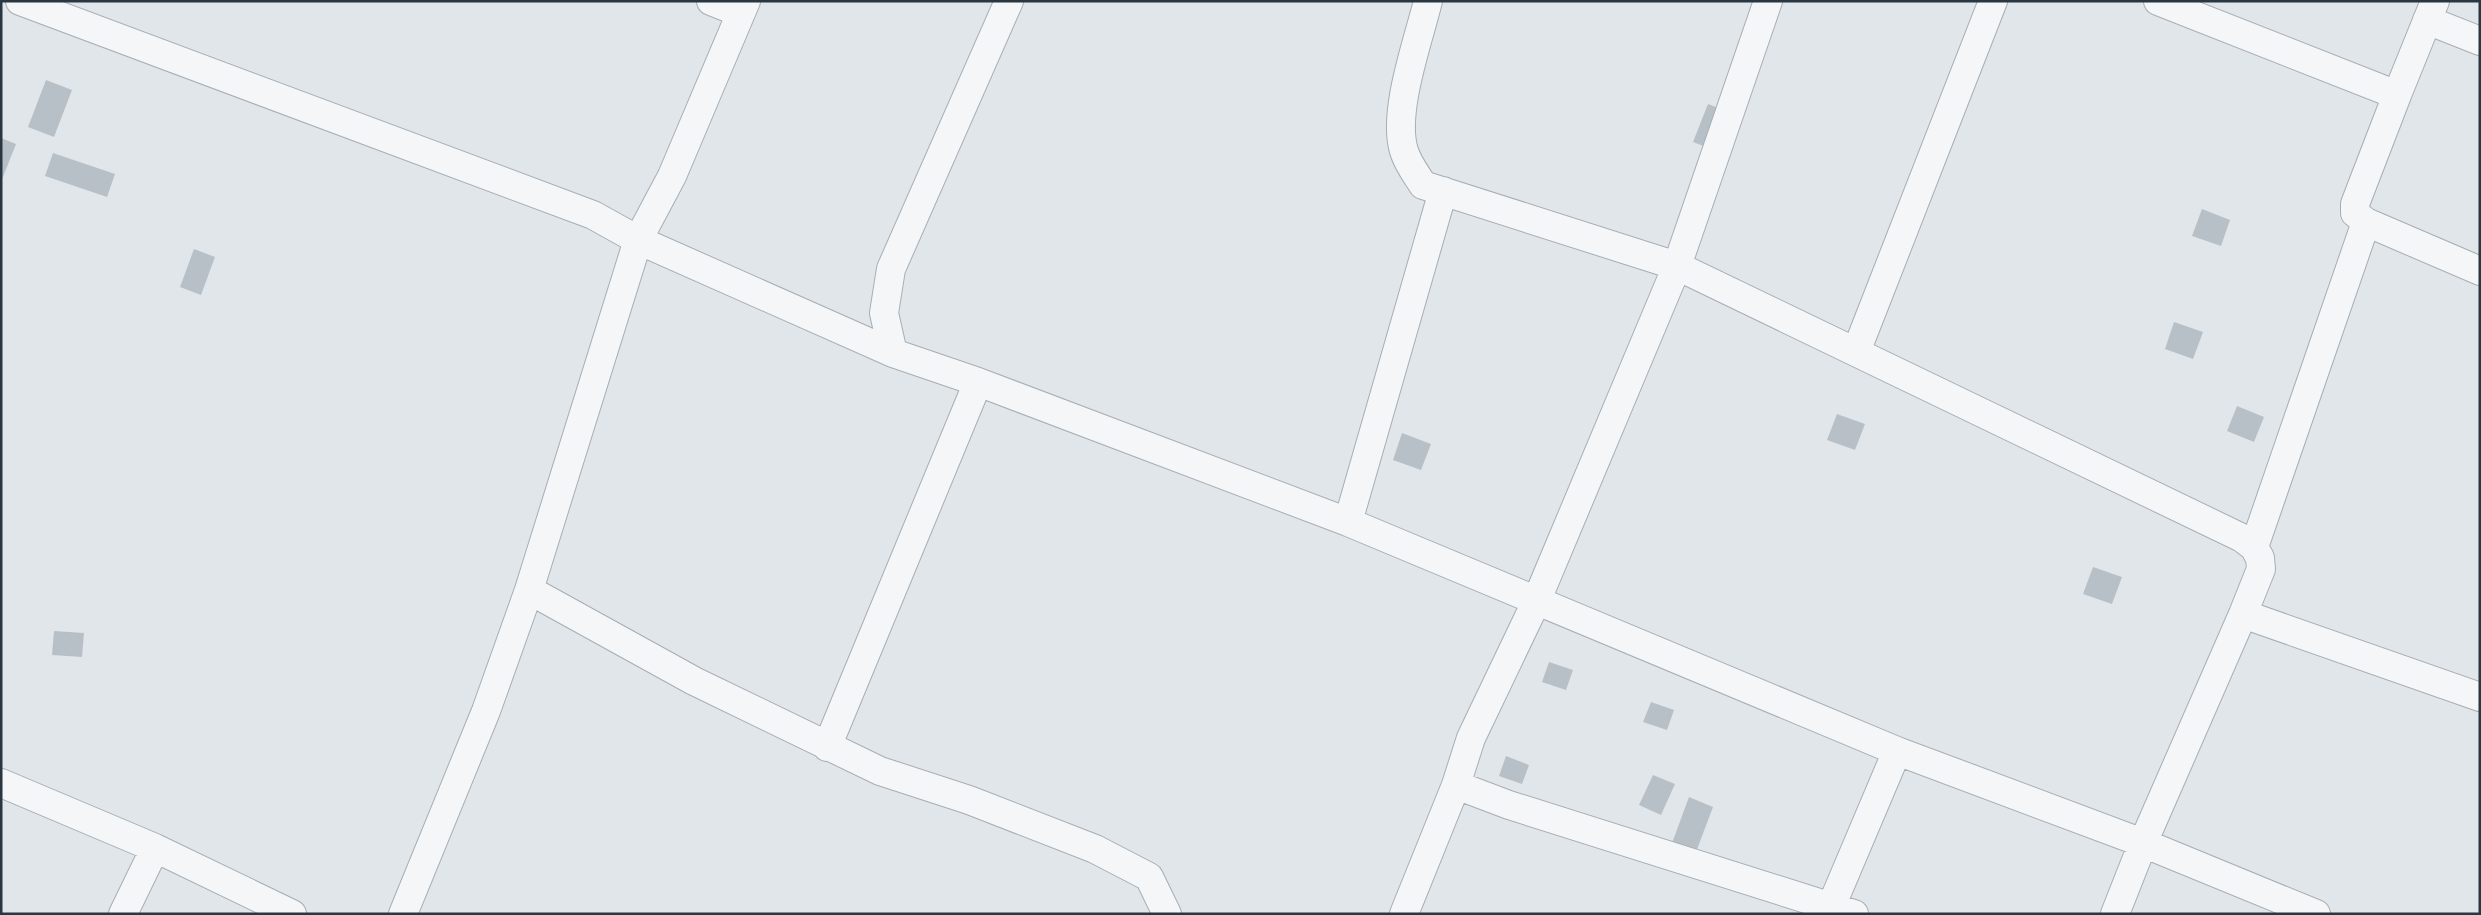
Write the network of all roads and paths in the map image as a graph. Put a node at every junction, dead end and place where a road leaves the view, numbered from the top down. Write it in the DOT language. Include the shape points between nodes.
graph roads {
  1 [pos="20,1"];
  2 [pos="711,1"];
  3 [pos="1009,1"];
  4 [pos="1428,1"];
  5 [pos="1768,1"];
  6 [pos="1994,1"];
  7 [pos="2158,1"];
  8 [pos="743,7"];
  9 [pos="2197,8"];
  10 [pos="2431,11"];
  11 [pos="2480,41"];
  12 [pos="2397,96"];
  13 [pos="1443,191"];
  14 [pos="2366,222"];
  15 [pos="638,240"];
  16 [pos="1677,266"];
  17 [pos="2480,271"];
  18 [pos="1856,352"];
  19 [pos="893,353"];
  20 [pos="978,382"];
  21 [pos="1348,522"];
  22 [pos="2254,547"];
  23 [pos="529,590"];
  24 [pos="1536,602"];
  25 [pos="2244,614"];
  26 [pos="2480,697"];
  27 [pos="827,747"];
  28 [pos="1896,752"];
  29 [pos="1,783"];
  30 [pos="1456,785"];
  31 [pos="2143,843"];
  32 [pos="155,848"];
  33 [pos="1838,911"];
  34 [pos="123,914"];
  35 [pos="292,914"];
  36 [pos="403,914"];
  37 [pos="1167,914"];
  38 [pos="1404,914"];
  39 [pos="2115,914"];
  40 [pos="2316,914"];
  1 -- 15 [label="street" via="593,215"];
  2 -- 8 [label="street"];
  3 -- 19 [label="street" via="891,269 884,313"];
  4 -- 13 [label="street" via="1400,123 1404,151 1413,170 1423,185"];
  5 -- 16 [label="street"];
  6 -- 18 [label="street"];
  7 -- 9 [label="street"];
  8 -- 15 [label="street" via="672,176"];
  9 -- 12 [label="street"];
  10 -- 11 [label="street"];
  10 -- 12 [label="street"];
  12 -- 14 [label="street" via="2355,204 2357,217"];
  13 -- 16 [label="street"];
  13 -- 21 [label="street"];
  14 -- 17 [label="street"];
  14 -- 22 [label="street"];
  15 -- 19 [label="street"];
  15 -- 23 [label="street"];
  16 -- 18 [label="street"];
  16 -- 24 [label="street"];
  18 -- 22 [label="street" via="2242,538"];
  19 -- 20 [label="street"];
  20 -- 21 [label="street"];
  20 -- 27 [label="street"];
  21 -- 24 [label="street"];
  22 -- 25 [label="street" via="2261,568"];
  23 -- 27 [label="street" via="694,681"];
  23 -- 36 [label="street" via="486,711"];
  24 -- 28 [label="street"];
  24 -- 30 [label="street" via="1471,738"];
  25 -- 26 [label="street"];
  25 -- 31 [label="street"];
  27 -- 37 [label="street" via="880,771 969,800 1095,849 1149,877"];
  28 -- 31 [label="street"];
  28 -- 33 [label="street"];
  29 -- 32 [label="street"];
  30 -- 33 [label="street"];
  30 -- 38 [label="street"];
  31 -- 39 [label="street"];
  31 -- 40 [label="street"];
  32 -- 34 [label="street"];
  32 -- 35 [label="street"];
}
